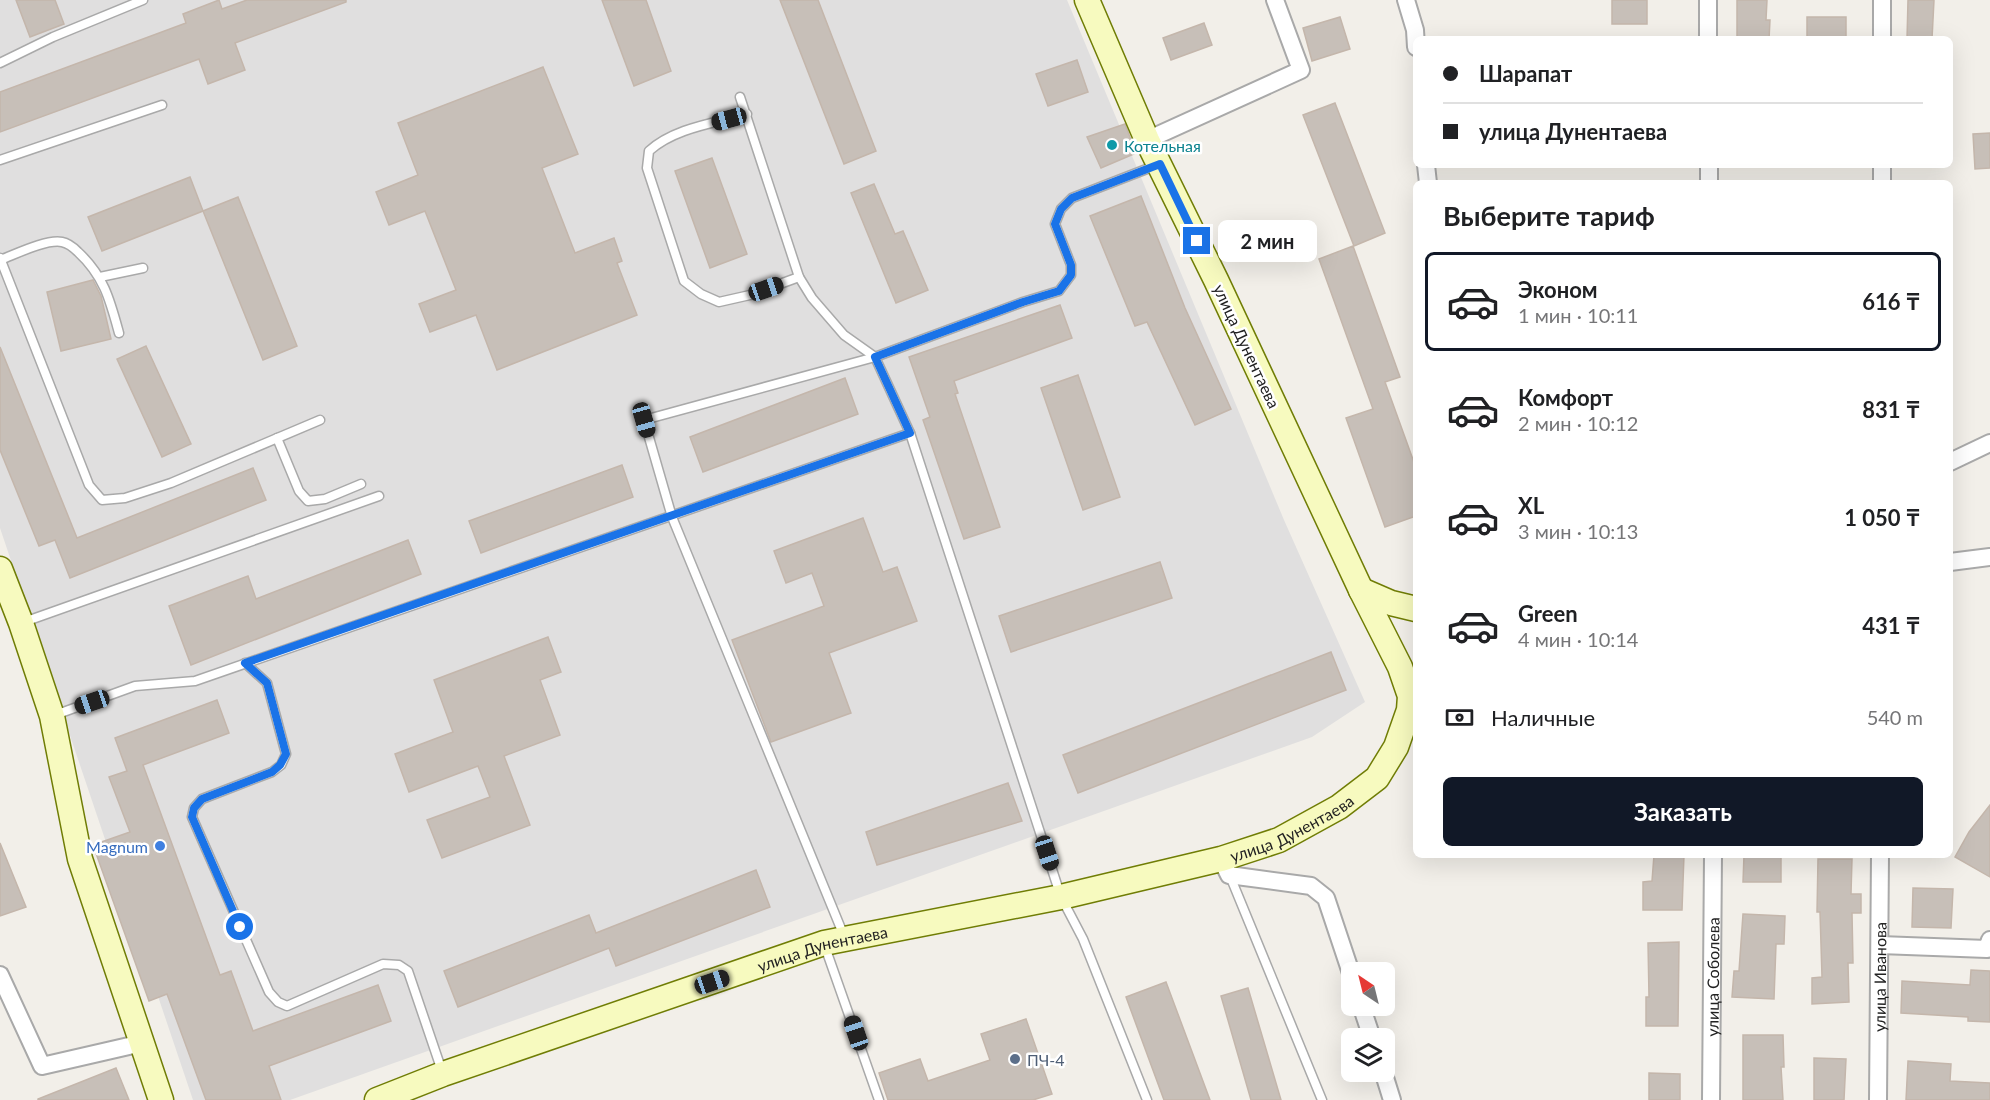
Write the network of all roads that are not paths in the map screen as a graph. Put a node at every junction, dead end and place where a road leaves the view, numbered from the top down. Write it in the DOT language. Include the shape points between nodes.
graph roads {
  1 [pos="143,0"];
  2 [pos="1087,0"];
  3 [pos="1275,0"];
  4 [pos="1406,0"];
  5 [pos="1708,0"];
  6 [pos="1882,0"];
  7 [pos="1415,36"];
  8 [pos="1708,36"];
  9 [pos="1882,36"];
  10 [pos="0,63"];
  11 [pos="740,97"];
  12 [pos="162,105"];
  13 [pos="747,114"];
  14 [pos="1147,140"];
  15 [pos="0,160"];
  16 [pos="1160,164"];
  17 [pos="0,259"];
  18 [pos="143,268"];
  19 [pos="100,277"];
  20 [pos="799,277"];
  21 [pos="119,333"];
  22 [pos="875,357"];
  23 [pos="320,420"];
  24 [pos="910,433"];
  25 [pos="277,438"];
  26 [pos="1990,442"];
  27 [pos="1953,460"];
  28 [pos="361,484"];
  29 [pos="378,496"];
  30 [pos="672,517"];
  31 [pos="1990,557"];
  32 [pos="1953,562"];
  33 [pos="0,569"];
  34 [pos="1361,590"];
  35 [pos="1413,608"];
  36 [pos="21,623"];
  37 [pos="245,663"];
  38 [pos="1413,692"];
  39 [pos="52,716"];
  40 [pos="1713,858"];
  41 [pos="1880,858"];
  42 [pos="1225,867"];
  43 [pos="1061,897"];
  44 [pos="835,941"];
  45 [pos="1880,945"];
  46 [pos="1989,947"];
  47 [pos="1347,962"];
  48 [pos="0,975"];
  49 [pos="142,1043"];
  50 [pos="443,1074"];
  51 [pos="1386,1082"];
  52 [pos="161,1100"];
  53 [pos="377,1100"];
  54 [pos="879,1100"];
  55 [pos="1147,1100"];
  56 [pos="1322,1100"];
  57 [pos="1392,1100"];
  58 [pos="1711,1100"];
  59 [pos="1878,1100"];
  1 -- 10 [label="lane"];
  2 -- 14 [label="street, улица Дунентаева"];
  3 -- 14 [label="street" via="1301,70"];
  4 -- 7 [label="street"];
  5 -- 8 [label="street"];
  6 -- 9 [label="street"];
  11 -- 13 [label="lane"];
  12 -- 15 [label="lane"];
  13 -- 20 [label="lane"];
  13 -- 20 [label="lane" via="685,132 649,151 647,168 661,214 684,281 701,294 719,302"];
  14 -- 16 [label="street, улица Дунентаева"];
  16 -- 22 [label="lane" via="1072,198 1061,209 1055,224 1071,275 1059,291"];
  16 -- 34 [label="street, улица Дунентаева"];
  17 -- 19 [label="lane" via="43,244 62,242 73,247"];
  17 -- 25 [label="lane" via="89,485 102,500 125,498 171,483"];
  18 -- 19 [label="lane"];
  19 -- 21 [label="lane"];
  20 -- 22 [label="lane" via="844,335"];
  22 -- 24 [label="lane"];
  22 -- 30 [label="lane" via="644,420"];
  23 -- 25 [label="lane"];
  24 -- 30 [label="lane"];
  24 -- 43 [label="lane"];
  25 -- 28 [label="lane" via="299,491 308,501 325,500"];
  26 -- 27 [label="street"];
  29 -- 36 [label="lane"];
  30 -- 37 [label="lane"];
  30 -- 44 [label="lane"];
  31 -- 32 [label="street"];
  33 -- 36 [label="street"];
  34 -- 35 [label="street"];
  34 -- 38 [label="street, улица Дунентаева"];
  36 -- 39 [label="street"];
  37 -- 39 [label="lane" via="195,681 135,686"];
  37 -- 50 [label="lane" via="267,683 286,754 272,772 202,799 192,817 269,992 287,1006 383,964 399,965 408,971"];
  38 -- 42 [label="street, улица Дунентаева" via="1396,747 1377,778 1339,807"];
  39 -- 49 [label="street" via="80,859"];
  40 -- 58 [label="street, улица Соболева"];
  41 -- 45 [label="street, улица Иванова"];
  42 -- 43 [label="street, улица Дунентаева"];
  42 -- 47 [label="street" via="1311,886 1326,898"];
  42 -- 56 [label="lane"];
  43 -- 44 [label="street, улица Дунентаева"];
  43 -- 55 [label="lane" via="1083,939"];
  44 -- 50 [label="street, улица Дунентаева"];
  44 -- 54 [label="lane"];
  45 -- 46 [label="street"];
  45 -- 59 [label="street, улица Иванова"];
  48 -- 49 [label="street" via="42,1066"];
  49 -- 52 [label="street"];
  50 -- 53 [label="street, улица Дунентаева"];
  51 -- 57 [label="street"];
}
